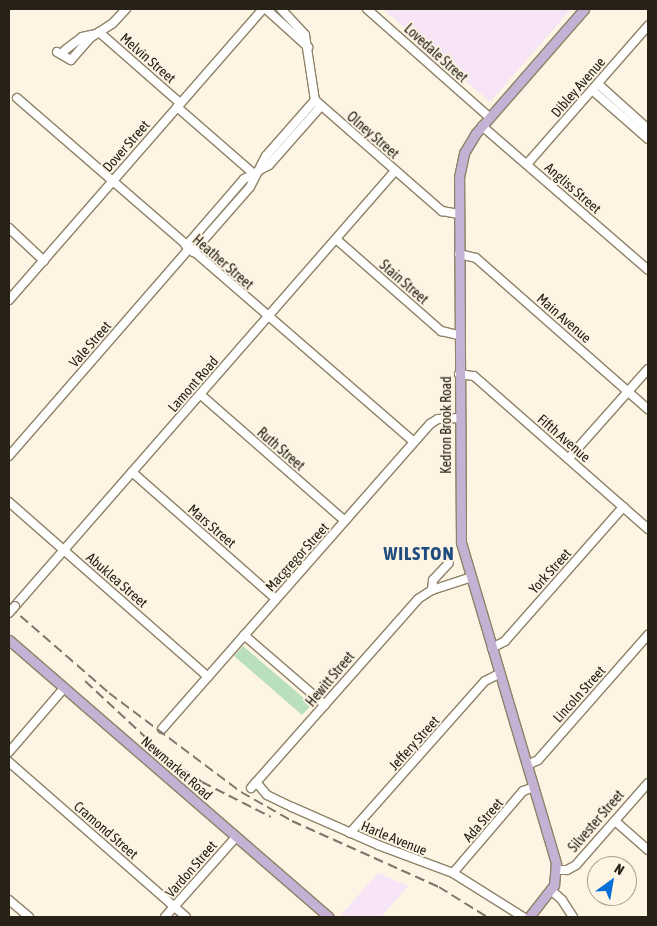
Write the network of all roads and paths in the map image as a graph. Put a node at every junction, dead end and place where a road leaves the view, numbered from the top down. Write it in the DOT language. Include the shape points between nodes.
graph roads {
  1 [pos="126,9"];
  2 [pos="264,9"];
  3 [pos="282,9"];
  4 [pos="367,9"];
  5 [pos="584,9"];
  6 [pos="648,26"];
  7 [pos="98,33"];
  8 [pos="308,47"];
  9 [pos="65,50"];
  10 [pos="57,52"];
  11 [pos="595,87"];
  12 [pos="17,98"];
  13 [pos="318,103"];
  14 [pos="179,105"];
  15 [pos="489,117"];
  16 [pos="482,126"];
  17 [pos="648,129"];
  18 [pos="648,139"];
  19 [pos="527,164"];
  20 [pos="395,171"];
  21 [pos="256,173"];
  22 [pos="112,181"];
  23 [pos="459,214"];
  24 [pos="9,228"];
  25 [pos="336,239"];
  26 [pos="189,249"];
  27 [pos="459,254"];
  28 [pos="44,261"];
  29 [pos="648,270"];
  30 [pos="9,300"];
  31 [pos="268,317"];
  32 [pos="458,335"];
  33 [pos="648,369"];
  34 [pos="459,374"];
  35 [pos="628,391"];
  36 [pos="201,395"];
  37 [pos="648,409"];
  38 [pos="459,418"];
  39 [pos="414,442"];
  40 [pos="9,456"];
  41 [pos="569,458"];
  42 [pos="132,472"];
  43 [pos="9,502"];
  44 [pos="624,507"];
  45 [pos="345,521"];
  46 [pos="648,529"];
  47 [pos="64,550"];
  48 [pos="449,563"];
  49 [pos="470,578"];
  50 [pos="432,590"];
  51 [pos="276,599"];
  52 [pos="9,613"];
  53 [pos="244,634"];
  54 [pos="648,635"];
  55 [pos="9,640"];
  56 [pos="492,648"];
  57 [pos="499,674"];
  58 [pos="208,676"];
  59 [pos="64,688"];
  60 [pos="324,705"];
  61 [pos="162,729"];
  62 [pos="9,752"];
  63 [pos="9,762"];
  64 [pos="527,765"];
  65 [pos="648,783"];
  66 [pos="253,785"];
  67 [pos="534,787"];
  68 [pos="615,821"];
  69 [pos="350,833"];
  70 [pos="236,837"];
  71 [pos="648,850"];
  72 [pos="557,870"];
  73 [pos="453,873"];
  74 [pos="551,890"];
  75 [pos="9,900"];
  76 [pos="174,907"];
  77 [pos="28,917"];
  78 [pos="165,917"];
  79 [pos="186,917"];
  80 [pos="329,917"];
  81 [pos="523,917"];
  82 [pos="529,917"];
  83 [pos="573,917"];
  1 -- 7 [label="street"];
  2 -- 8 [label="street"];
  2 -- 14 [label="street, Dover Street"];
  3 -- 8 [label="street" via="302,30"];
  4 -- 15 [label="street, Lovedale Street"];
  5 -- 15 [label="main road, Kedron Brook Road"];
  6 -- 11 [label="street, Dibley Avenue"];
  7 -- 9 [label="street" via="82,37"];
  7 -- 10 [label="street" via="70,61"];
  7 -- 14 [label="street, Melvin Street"];
  8 -- 13 [label="street"];
  11 -- 17 [label="street"];
  11 -- 18 [label="street"];
  11 -- 19 [label="street, Dibley Avenue"];
  12 -- 22 [label="street, Heather Street"];
  13 -- 20 [label="street, Olney Street"];
  13 -- 21 [label="street, Vale Street" via="269,165"];
  14 -- 21 [label="street, Melvin Street"];
  14 -- 22 [label="street, Dover Street"];
  15 -- 16 [label="main road, Kedron Brook Road"];
  16 -- 19 [label="street, Angliss Street"];
  16 -- 23 [label="main road, Kedron Brook Road" via="467,146 461,161"];
  19 -- 29 [label="street, Angliss Street"];
  20 -- 23 [label="street, Olney Street" via="442,211"];
  20 -- 25 [label="street, Lamont Road"];
  21 -- 26 [label="street, Vale Street" via="244,179"];
  22 -- 26 [label="street, Heather Street"];
  22 -- 28 [label="street, Dover Street"];
  23 -- 27 [label="main road, Kedron Brook Road"];
  24 -- 28 [label="street"];
  25 -- 31 [label="street, Lamont Road"];
  25 -- 32 [label="street, Stain Street" via="441,331"];
  26 -- 31 [label="street, Heather Street"];
  26 -- 40 [label="street, Vale Street"];
  27 -- 32 [label="main road, Kedron Brook Road"];
  27 -- 35 [label="street, Main Avenue" via="476,258"];
  28 -- 30 [label="street, Dover Street"];
  31 -- 36 [label="street, Lamont Road"];
  31 -- 39 [label="street, Heather Street"];
  32 -- 34 [label="main road, Kedron Brook Road"];
  33 -- 35 [label="street"];
  34 -- 38 [label="main road, Kedron Brook Road"];
  34 -- 41 [label="street, Fifth Avenue" via="474,376"];
  35 -- 37 [label="street, Main Avenue"];
  35 -- 41 [label="street"];
  36 -- 42 [label="street, Lamont Road"];
  36 -- 45 [label="street, Ruth Street"];
  38 -- 39 [label="street, Macgregor Street" via="434,421"];
  38 -- 49 [label="main road, Kedron Brook Road" via="461,543"];
  39 -- 45 [label="street, Macgregor Street"];
  41 -- 44 [label="street, Fifth Avenue"];
  42 -- 47 [label="street, Lamont Road"];
  42 -- 51 [label="street, Mars Street"];
  43 -- 47 [label="street, Abuklea Street"];
  44 -- 46 [label="street, Fifth Avenue"];
  44 -- 56 [label="street, York Street" via="505,640"];
  45 -- 51 [label="street, Macgregor Street"];
  47 -- 52 [label="street, Lamont Road, bridge"];
  47 -- 58 [label="street, Abuklea Street"];
  48 -- 50 [label="street, Hewitt Street" via="433,580"];
  49 -- 50 [label="street, Hewitt Street"];
  49 -- 56 [label="main road, Kedron Brook Road"];
  50 -- 60 [label="street, Hewitt Street" via="414,603"];
  51 -- 53 [label="street, Macgregor Street"];
  53 -- 58 [label="street, Macgregor Street"];
  53 -- 60 [label="street"];
  54 -- 64 [label="street, Lincoln Street" via="538,760"];
  55 -- 59 [label="main road, Newmarket Road"];
  56 -- 57 [label="main road, Kedron Brook Road"];
  57 -- 64 [label="main road, Kedron Brook Road"];
  57 -- 69 [label="street, Jeffery Street" via="485,681"];
  58 -- 61 [label="street, Macgregor Street"];
  59 -- 62 [label="street"];
  59 -- 70 [label="main road, Newmarket Road"];
  60 -- 66 [label="street, Hewitt Street"];
  63 -- 76 [label="street, Cramond Street"];
  64 -- 67 [label="main road, Kedron Brook Road"];
  65 -- 68 [label="street, Silvester Street"];
  66 -- 69 [label="street, Harle Avenue" via="269,796"];
  67 -- 72 [label="main road, Kedron Brook Road"];
  67 -- 73 [label="street, Ada Street" via="523,792"];
  68 -- 71 [label="street"];
  68 -- 72 [label="street, Silvester Street" via="576,865 566,871"];
  69 -- 73 [label="street, Harle Avenue"];
  70 -- 76 [label="street, Vardon Street"];
  70 -- 80 [label="main road, Newmarket Road"];
  72 -- 74 [label="main road"];
  73 -- 81 [label="street, Harle Avenue"];
  74 -- 82 [label="main road"];
  74 -- 83 [label="street"];
  75 -- 77 [label="street"];
  76 -- 78 [label="street, Vardon Street"];
  76 -- 79 [label="street, Cramond Street"];
}
